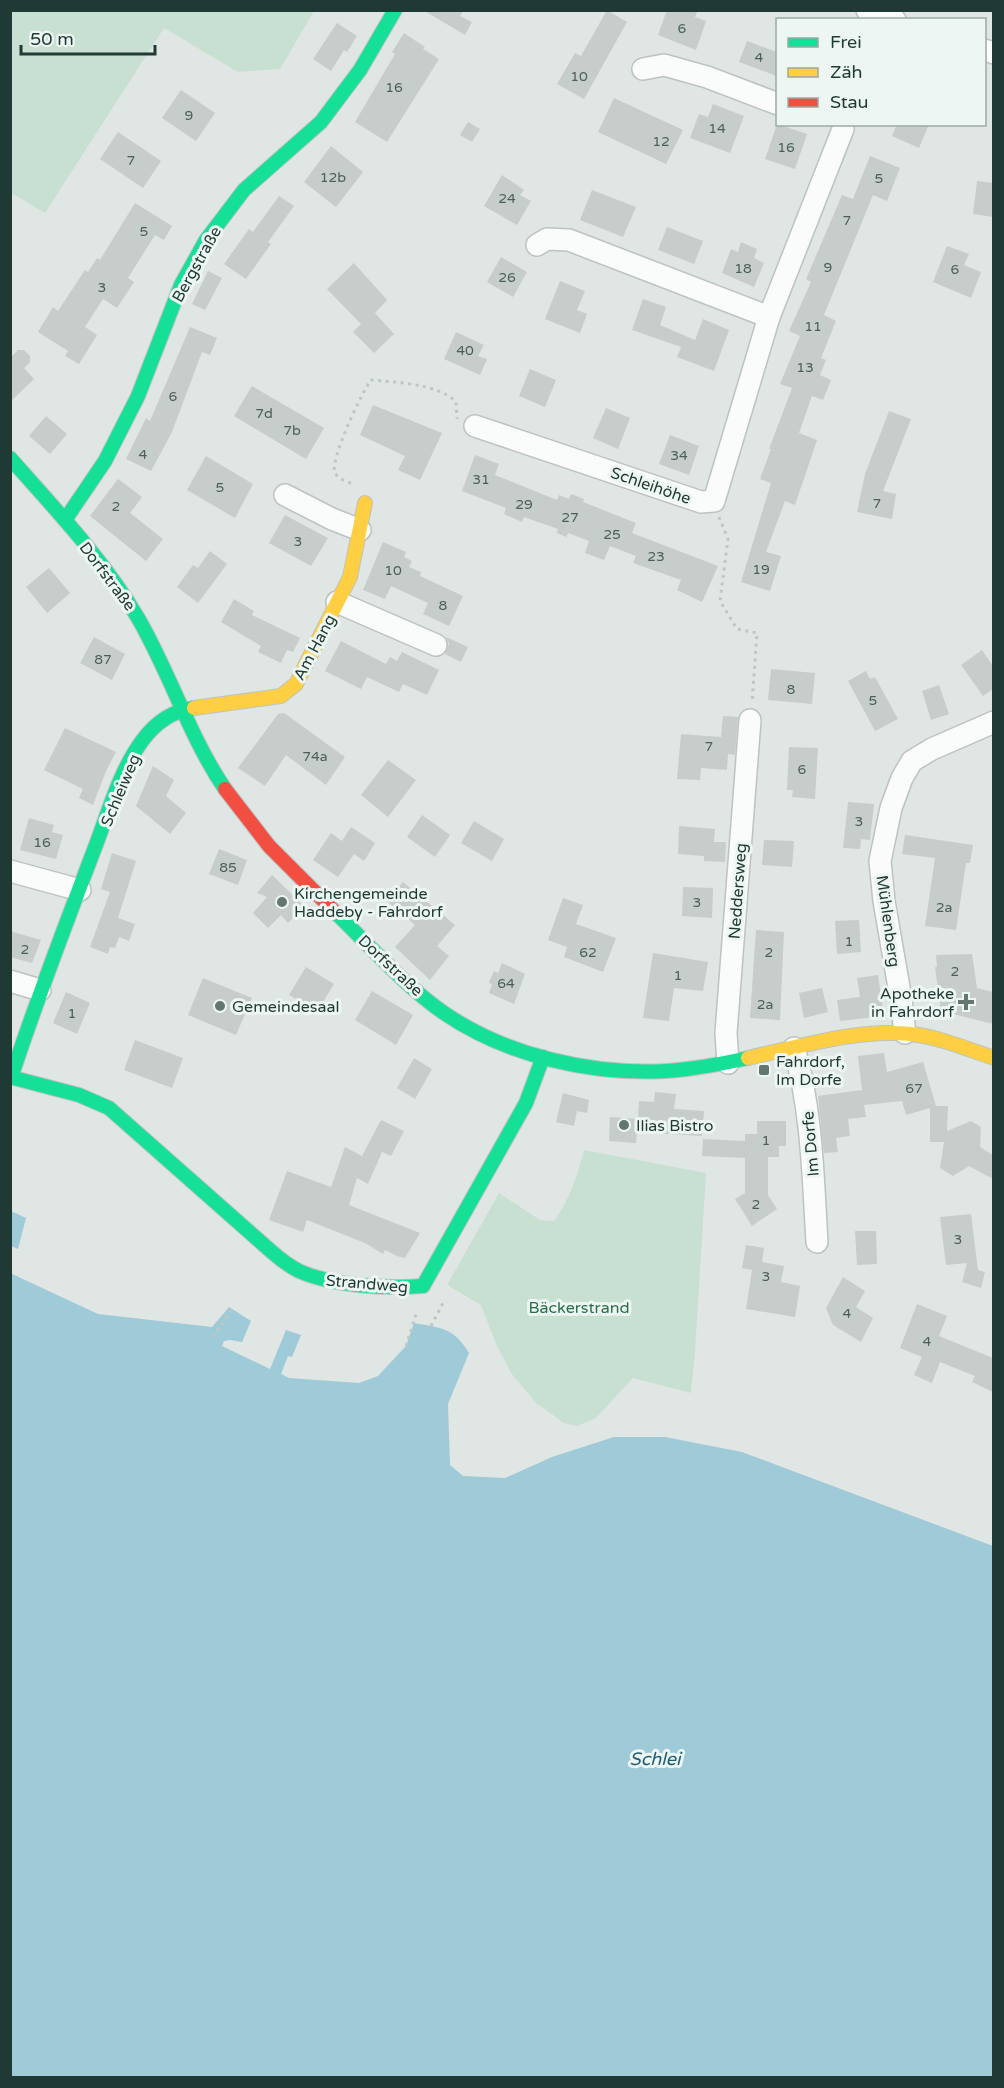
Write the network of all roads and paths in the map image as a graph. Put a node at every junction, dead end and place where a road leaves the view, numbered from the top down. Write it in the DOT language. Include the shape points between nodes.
graph roads {
  1 [pos="395,10"];
  2 [pos="643,69"];
  3 [pos="776,104"];
  4 [pos="840,126"];
  5 [pos="537,245"];
  6 [pos="769,317"];
  7 [pos="475,426"];
  8 [pos="10,458"];
  9 [pos="352,484"];
  10 [pos="285,495"];
  11 [pos="365,502"];
  12 [pos="65,520"];
  13 [pos="719,520"];
  14 [pos="360,530"];
  15 [pos="338,602"];
  16 [pos="436,645"];
  17 [pos="183,709"];
  18 [pos="750,720"];
  19 [pos="993,722"];
  20 [pos="10,871"];
  21 [pos="80,890"];
  22 [pos="10,981"];
  23 [pos="40,990"];
  24 [pos="904,1033"];
  25 [pos="794,1048"];
  26 [pos="543,1058"];
  27 [pos="993,1058"];
  28 [pos="728,1063"];
  29 [pos="11,1078"];
  30 [pos="817,1242"];
  31 [pos="232,1309"];
  32 [pos="414,1323"];
  33 [pos="213,1337"];
  34 [pos="406,1346"];
  1 -- 12 [label="street, Bergstraße" via="360,70 321,122 244,190 206,240 181,285 138,396 105,461"];
  2 -- 3 [label="street" via="664,65"];
  4 -- 6 [label="street, Schleihöhe"];
  5 -- 6 [label="street" via="547,239 569,240"];
  6 -- 7 [label="street, Schleihöhe" via="714,501 701,502"];
  7 -- 9 [label="path" via="456,419 456,402 449,395 371,380 334,465 336,473"];
  8 -- 12 [label="street, Dorfstraße"];
  10 -- 14 [label="street"];
  11 -- 14 [label="street, Am Hang"];
  12 -- 17 [label="street, Dorfstraße" via="136,613"];
  13 -- 18 [label="path" via="728,539 720,602 737,629 757,633"];
  14 -- 15 [label="street, Am Hang" via="350,577"];
  15 -- 16 [label="street, Am Hang"];
  15 -- 17 [label="street, Am Hang" via="296,684 281,696"];
  17 -- 21 [label="street, Schleiweg" via="160,720 141,742 122,777"];
  17 -- 26 [label="street, Dorfstraße" via="222,785 246,818 276,854 414,989 454,1020 498,1043"];
  18 -- 28 [label="street, Neddersweg" via="726,1033"];
  19 -- 24 [label="street, Mühlenberg" via="912,761 891,808 880,861"];
  20 -- 21 [label="street"];
  21 -- 23 [label="street, Schleiweg"];
  22 -- 23 [label="street"];
  23 -- 29 [label="street, Schleiweg"];
  24 -- 25 [label="street, Dorfstraße" via="863,1035"];
  24 -- 27 [label="street, Dorfstraße"];
  25 -- 28 [label="street, Dorfstraße"];
  25 -- 30 [label="street, Im Dorfe" via="808,1120"];
  26 -- 28 [label="street, Dorfstraße" via="656,1072"];
  26 -- 29 [label="street, Strandweg" via="526,1103 423,1286 408,1288 318,1278 297,1270 109,1108 79,1095"];
  31 -- 33 [label="path"];
  32 -- 34 [label="path"];
}
